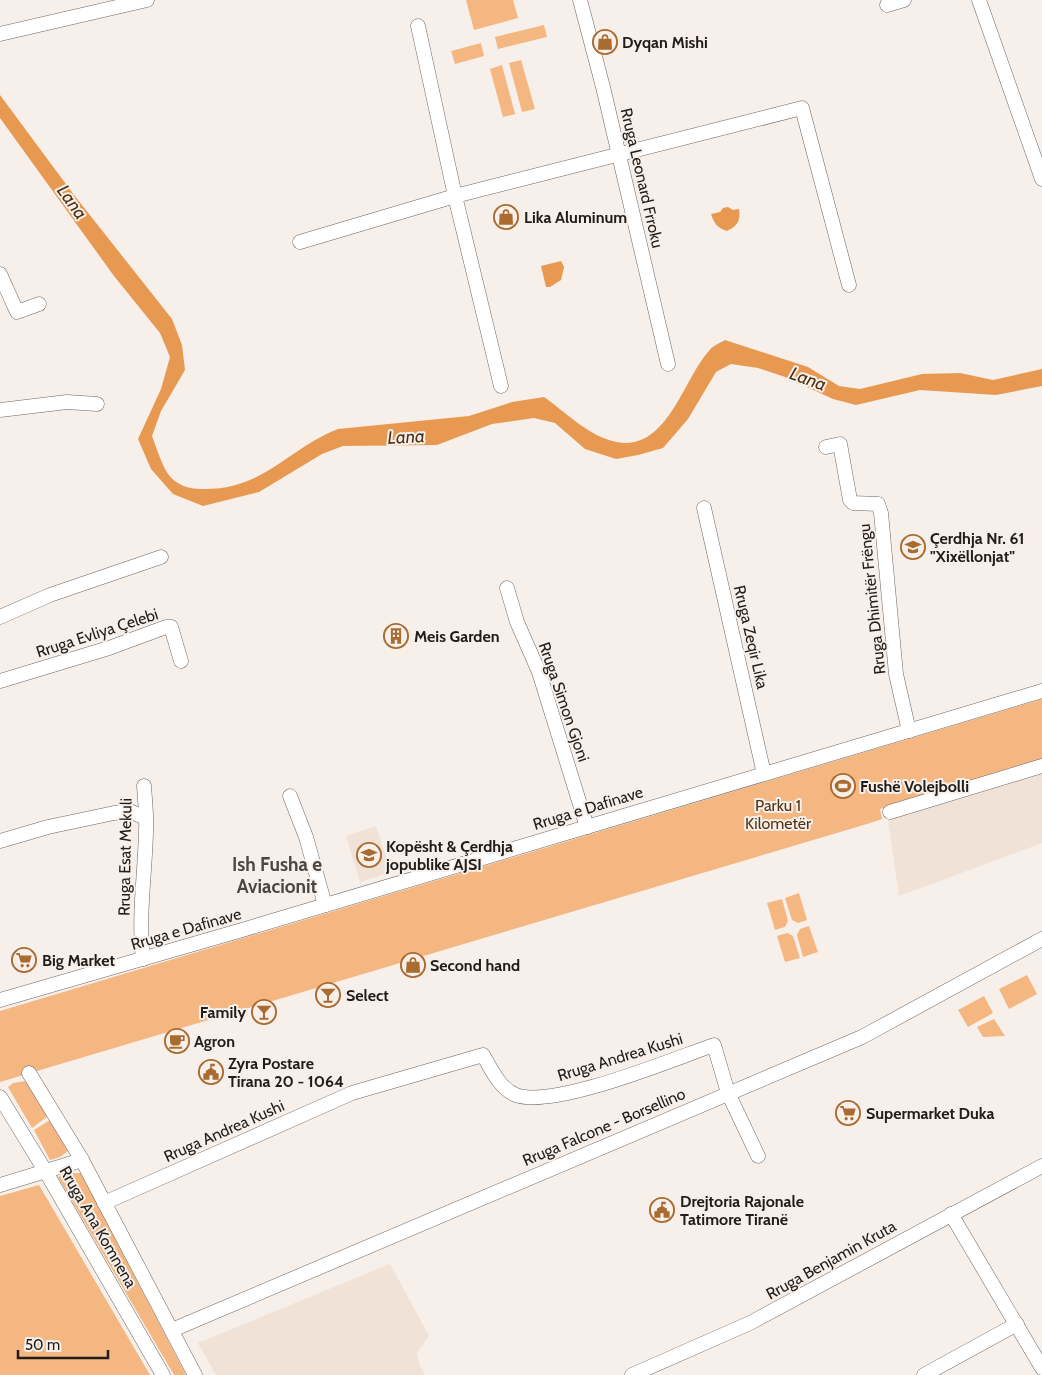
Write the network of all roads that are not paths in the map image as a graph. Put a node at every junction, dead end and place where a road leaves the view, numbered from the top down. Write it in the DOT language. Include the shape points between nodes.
graph roads {
  1 [pos="147,0"];
  2 [pos="580,0"];
  3 [pos="904,0"];
  4 [pos="979,0"];
  5 [pos="888,5"];
  6 [pos="418,26"];
  7 [pos="0,34"];
  8 [pos="618,154"];
  9 [pos="1042,179"];
  10 [pos="455,196"];
  11 [pos="300,242"];
  12 [pos="0,274"];
  13 [pos="850,285"];
  14 [pos="39,304"];
  15 [pos="668,364"];
  16 [pos="501,386"];
  17 [pos="98,404"];
  18 [pos="0,410"];
  19 [pos="826,446"];
  20 [pos="704,508"];
  21 [pos="161,557"];
  22 [pos="507,588"];
  23 [pos="0,617"];
  24 [pos="180,661"];
  25 [pos="0,681"];
  26 [pos="1042,691"];
  27 [pos="909,731"];
  28 [pos="1042,766"];
  29 [pos="764,774"];
  30 [pos="144,786"];
  31 [pos="290,796"];
  32 [pos="890,812"];
  33 [pos="146,818"];
  34 [pos="588,827"];
  35 [pos="0,841"];
  36 [pos="325,905"];
  37 [pos="1042,939"];
  38 [pos="143,959"];
  39 [pos="0,1000"];
  40 [pos="29,1073"];
  41 [pos="728,1093"];
  42 [pos="0,1097"];
  43 [pos="758,1156"];
  44 [pos="82,1160"];
  45 [pos="1042,1166"];
  46 [pos="46,1172"];
  47 [pos="0,1185"];
  48 [pos="104,1203"];
  49 [pos="951,1214"];
  50 [pos="1017,1324"];
  51 [pos="172,1330"];
  52 [pos="1042,1368"];
  53 [pos="163,1375"];
  54 [pos="195,1375"];
  55 [pos="632,1375"];
  56 [pos="924,1375"];
  1 -- 7 [label="street"];
  2 -- 8 [label="street, Rruga Leonard Frroku"];
  3 -- 5 [label="street"];
  4 -- 9 [label="street"];
  6 -- 10 [label="street"];
  8 -- 10 [label="street"];
  8 -- 13 [label="street" via="802,108"];
  8 -- 15 [label="street, Rruga Leonard Frroku"];
  10 -- 11 [label="street"];
  10 -- 16 [label="street"];
  12 -- 14 [label="street" via="18,312"];
  17 -- 18 [label="street" via="67,402"];
  19 -- 27 [label="street, Rruga Dhimitër Frëngu" via="840,444 850,500 853,503 878,504 888,570 896,674"];
  20 -- 29 [label="street, Rruga Zeqir Lika"];
  21 -- 23 [label="street" via="50,595"];
  22 -- 34 [label="street, Rruga Simon Gjoni" via="517,622 539,672"];
  24 -- 25 [label="street, Rruga Evliya Çelebi" via="171,628 166,627"];
  26 -- 27 [label="street, Rruga e Dafinave"];
  27 -- 29 [label="street, Rruga e Dafinave"];
  28 -- 32 [label="street"];
  29 -- 34 [label="street, Rruga e Dafinave"];
  30 -- 33 [label="street, Rruga Esat Mekuli"];
  31 -- 36 [label="street"];
  33 -- 35 [label="street" via="130,811 114,813"];
  33 -- 38 [label="street, Rruga Esat Mekuli"];
  34 -- 36 [label="street, Rruga e Dafinave"];
  36 -- 38 [label="street, Rruga e Dafinave"];
  37 -- 41 [label="street, Rruga Falcone - Borsellino" via="862,1037"];
  38 -- 39 [label="street, Rruga e Dafinave"];
  40 -- 44 [label="street"];
  41 -- 43 [label="street"];
  41 -- 48 [label="street, Rruga Andrea Kushi" via="714,1045 604,1082 539,1099 514,1095 501,1084 483,1055 352,1094"];
  41 -- 51 [label="street, Rruga Falcone - Borsellino"];
  42 -- 46 [label="street, Rruga Ana Komnena"];
  44 -- 46 [label="street"];
  44 -- 48 [label="street"];
  45 -- 49 [label="street, Rruga Benjamin Kruta"];
  46 -- 47 [label="street"];
  46 -- 53 [label="street, Rruga Ana Komnena"];
  48 -- 51 [label="street"];
  49 -- 50 [label="street"];
  49 -- 55 [label="street, Rruga Benjamin Kruta" via="750,1323"];
  50 -- 52 [label="street"];
  50 -- 56 [label="street"];
  51 -- 54 [label="street"];
}
